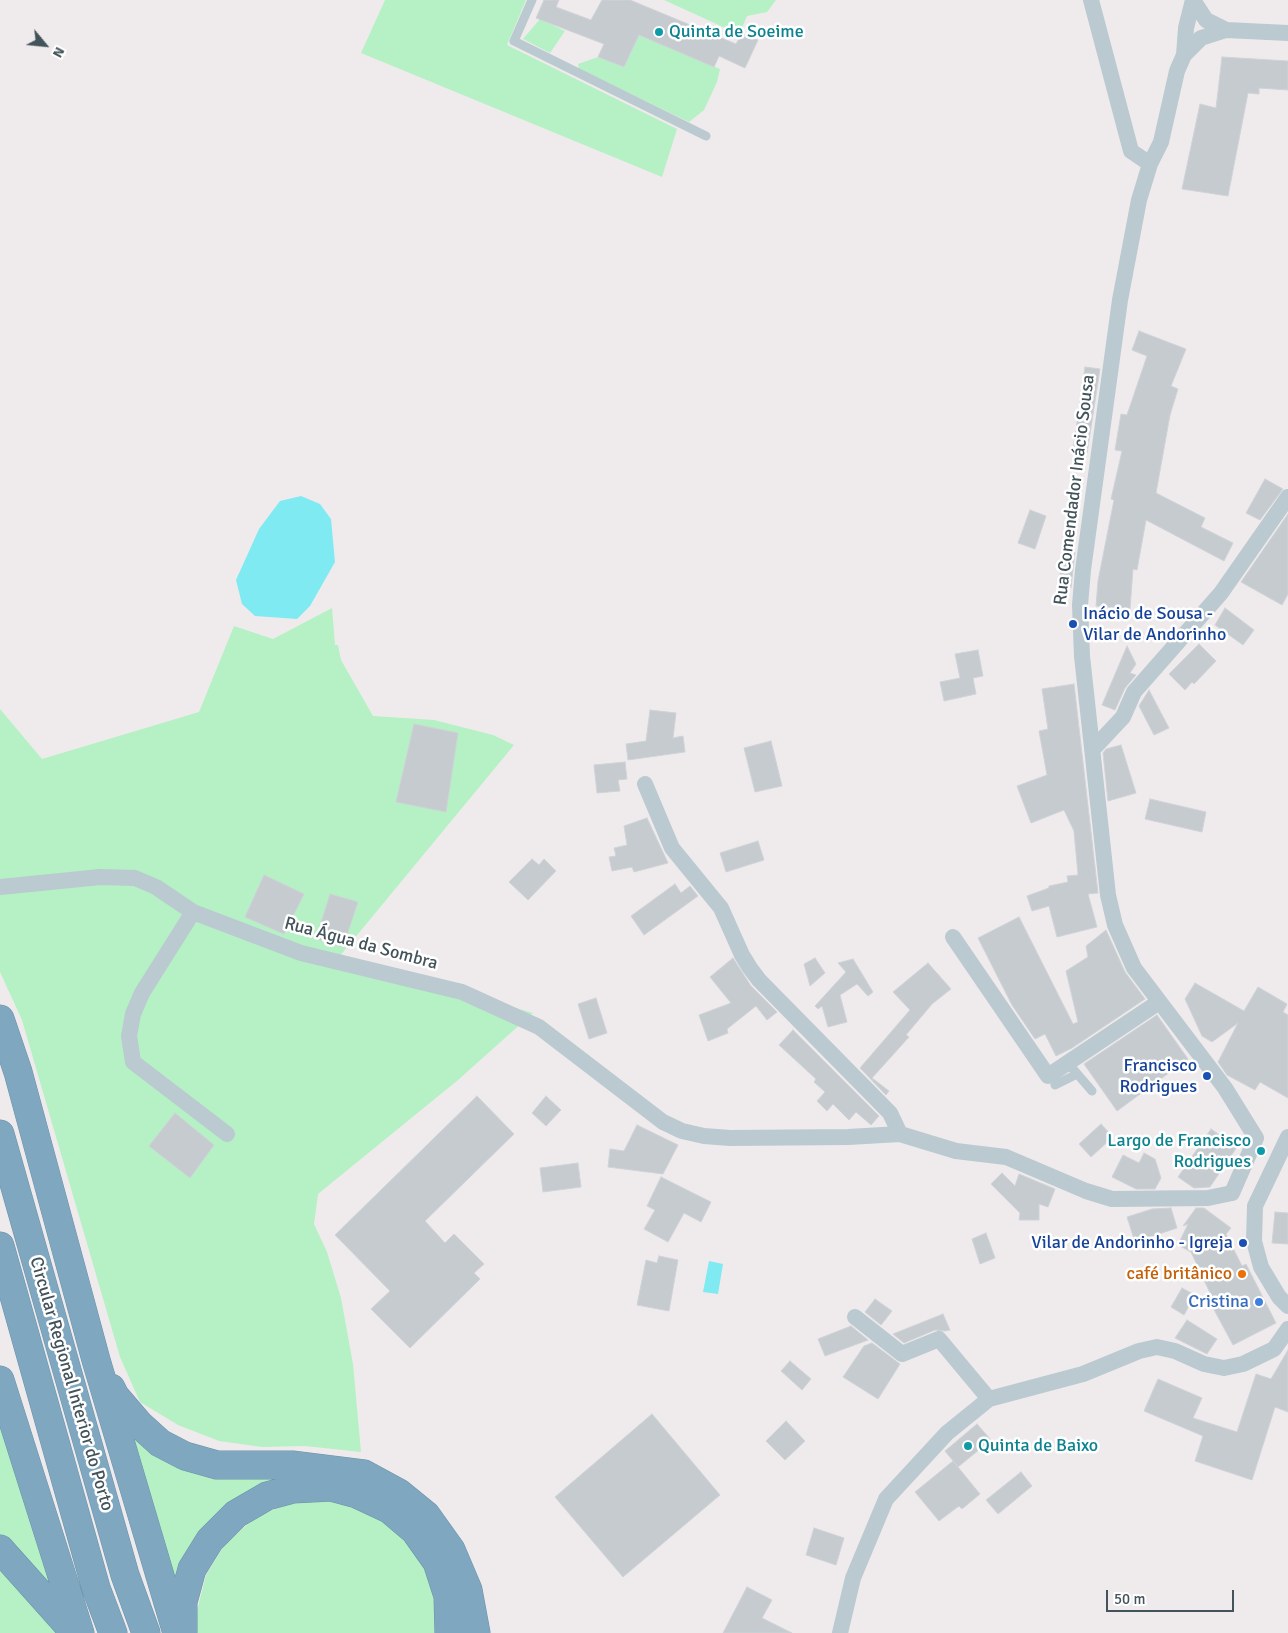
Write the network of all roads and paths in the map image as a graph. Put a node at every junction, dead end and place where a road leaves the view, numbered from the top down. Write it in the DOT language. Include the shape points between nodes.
graph roads {
  1 [pos="532,0"];
  2 [pos="1091,0"];
  3 [pos="1193,0"];
  4 [pos="1226,30"];
  5 [pos="1288,33"];
  6 [pos="1184,55"];
  7 [pos="706,136"];
  8 [pos="1150,164"];
  9 [pos="1288,496"];
  10 [pos="1094,748"];
  11 [pos="645,784"];
  12 [pos="0,887"];
  13 [pos="193,912"];
  14 [pos="953,937"];
  15 [pos="1160,1002"];
  16 [pos="0,1019"];
  17 [pos="1072,1068"];
  18 [pos="1054,1085"];
  19 [pos="1092,1091"];
  20 [pos="0,1134"];
  21 [pos="227,1134"];
  22 [pos="900,1134"];
  23 [pos="1256,1138"];
  24 [pos="1284,1143"];
  25 [pos="1232,1193"];
  26 [pos="1256,1206"];
  27 [pos="0,1246"];
  28 [pos="1288,1306"];
  29 [pos="855,1317"];
  30 [pos="1288,1329"];
  31 [pos="96,1360"];
  32 [pos="0,1380"];
  33 [pos="989,1399"];
  34 [pos="0,1549"];
  35 [pos="75,1633"];
  36 [pos="80,1633"];
  37 [pos="113,1633"];
  38 [pos="146,1633"];
  39 [pos="177,1633"];
  40 [pos="183,1633"];
  41 [pos="448,1633"];
  42 [pos="476,1633"];
  43 [pos="840,1633"];
  1 -- 7 [label="lane" via="514,41"];
  2 -- 8 [label="street" via="1131,151"];
  3 -- 4 [label="street" via="1206,20"];
  3 -- 6 [label="street"];
  4 -- 5 [label="street"];
  4 -- 6 [label="street" via="1201,38"];
  6 -- 8 [label="street, Rua Comendador Inácio Sousa" via="1177,71 1161,142"];
  8 -- 10 [label="street, Rua Comendador Inácio Sousa" via="1139,200 1120,300 1082,570 1080,630"];
  9 -- 10 [label="street" via="1221,593 1134,692 1122,717"];
  10 -- 15 [label="street, Rua Comendador Inácio Sousa" via="1108,894 1115,926 1134,968"];
  11 -- 22 [label="street" via="672,848 721,908 750,968 890,1113"];
  12 -- 13 [label="street, Rua Água da Sombra" via="100,877 135,878 156,886"];
  13 -- 21 [label="street" via="142,993 133,1014 129,1036 133,1062"];
  13 -- 22 [label="street, Rua Água da Sombra" via="301,953 462,992 539,1027 645,1109 682,1131 730,1138"];
  14 -- 17 [label="street" via="1048,1076"];
  15 -- 17 [label="street"];
  15 -- 23 [label="street, Rua Comendador Inácio Sousa" via="1225,1088"];
  16 -- 31 [label="highway" via="18,1072"];
  17 -- 18 [label="lane"];
  17 -- 19 [label="lane"];
  20 -- 38 [label="highway, Circular Regional Interior do Porto" via="124,1575"];
  22 -- 25 [label="street" via="956,1151 1006,1157 1112,1199 1208,1198"];
  23 -- 24 [label="street"];
  23 -- 25 [label="street"];
  24 -- 26 [label="street"];
  25 -- 26 [label="street"];
  26 -- 28 [label="street" via="1254,1241 1261,1267 1279,1298"];
  27 -- 37 [label="highway, Circular Regional Interior do Porto" via="96,1588"];
  29 -- 33 [label="street" via="902,1354 939,1339"];
  30 -- 33 [label="street" via="1274,1349 1243,1364 1224,1368 1204,1364 1176,1351 1139,1350 1083,1374"];
  31 -- 39 [label="highway"];
  31 -- 42 [label="highway" via="115,1396 139,1424 160,1443 185,1456 217,1465 292,1465 364,1474 398,1493 426,1516 452,1550 468,1590"];
  32 -- 36 [label="highway"];
  33 -- 43 [label="street" via="946,1433 886,1499 852,1578"];
  34 -- 35 [label="highway"];
  40 -- 41 [label="highway" via="183,1602 192,1569 217,1533 236,1514 267,1496 293,1489 331,1487 357,1494 389,1509 415,1531 437,1562 448,1596"];
}
